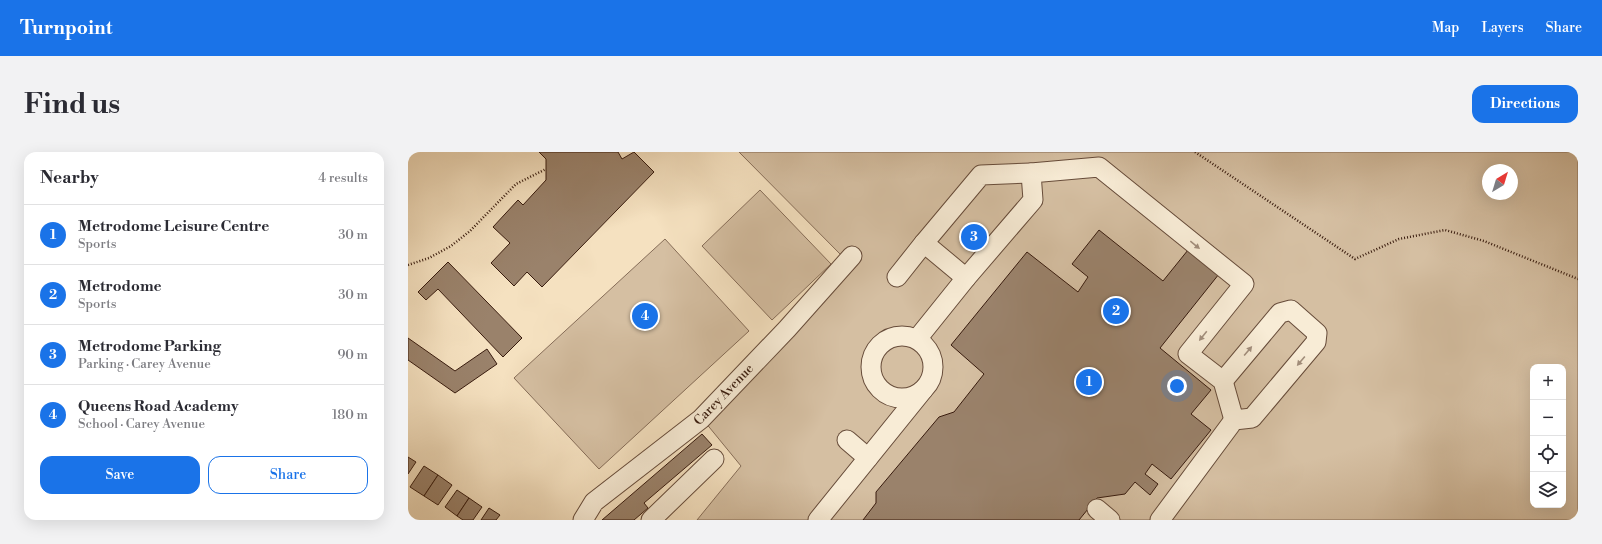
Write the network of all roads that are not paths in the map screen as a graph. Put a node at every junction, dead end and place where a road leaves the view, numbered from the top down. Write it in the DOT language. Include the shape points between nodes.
graph roads {
  1 [pos="1031,173"];
  2 [pos="924,243"];
  3 [pos="852,256"];
  4 [pos="897,277"];
  5 [pos="966,278"];
  6 [pos="916,339"];
  7 [pos="1223,381"];
  8 [pos="924,390"];
  9 [pos="886,393"];
  10 [pos="1234,420"];
  11 [pos="847,440"];
  12 [pos="882,440"];
  13 [pos="868,458"];
  14 [pos="714,459"];
  15 [pos="583,520"];
  16 [pos="651,520"];
  17 [pos="818,520"];
  18 [pos="1160,520"];
  1 -- 2 [label="street" via="981,176"];
  1 -- 5 [label="street" via="1033,200"];
  1 -- 7 [label="street, one-way" via="1099,167 1244,284 1188,354"];
  2 -- 4 [label="street"];
  2 -- 5 [label="street"];
  3 -- 15 [label="street, Carey Avenue" via="701,419 594,502"];
  5 -- 6 [label="street"];
  6 -- 8 [label="street" via="927,347 933,366 931,379"];
  6 -- 9 [label="street" via="895,336 877,348 872,362 872,376"];
  7 -- 10 [label="street"];
  7 -- 10 [label="street, one-way" via="1280,313 1291,310 1317,333 1316,342 1252,418"];
  8 -- 9 [label="street" via="901,398"];
  8 -- 12 [label="street"];
  9 -- 12 [label="street" via="886,421"];
  10 -- 18 [label="street"];
  11 -- 13 [label="street"];
  12 -- 13 [label="street"];
  13 -- 17 [label="street"];
  14 -- 16 [label="street"];
}
